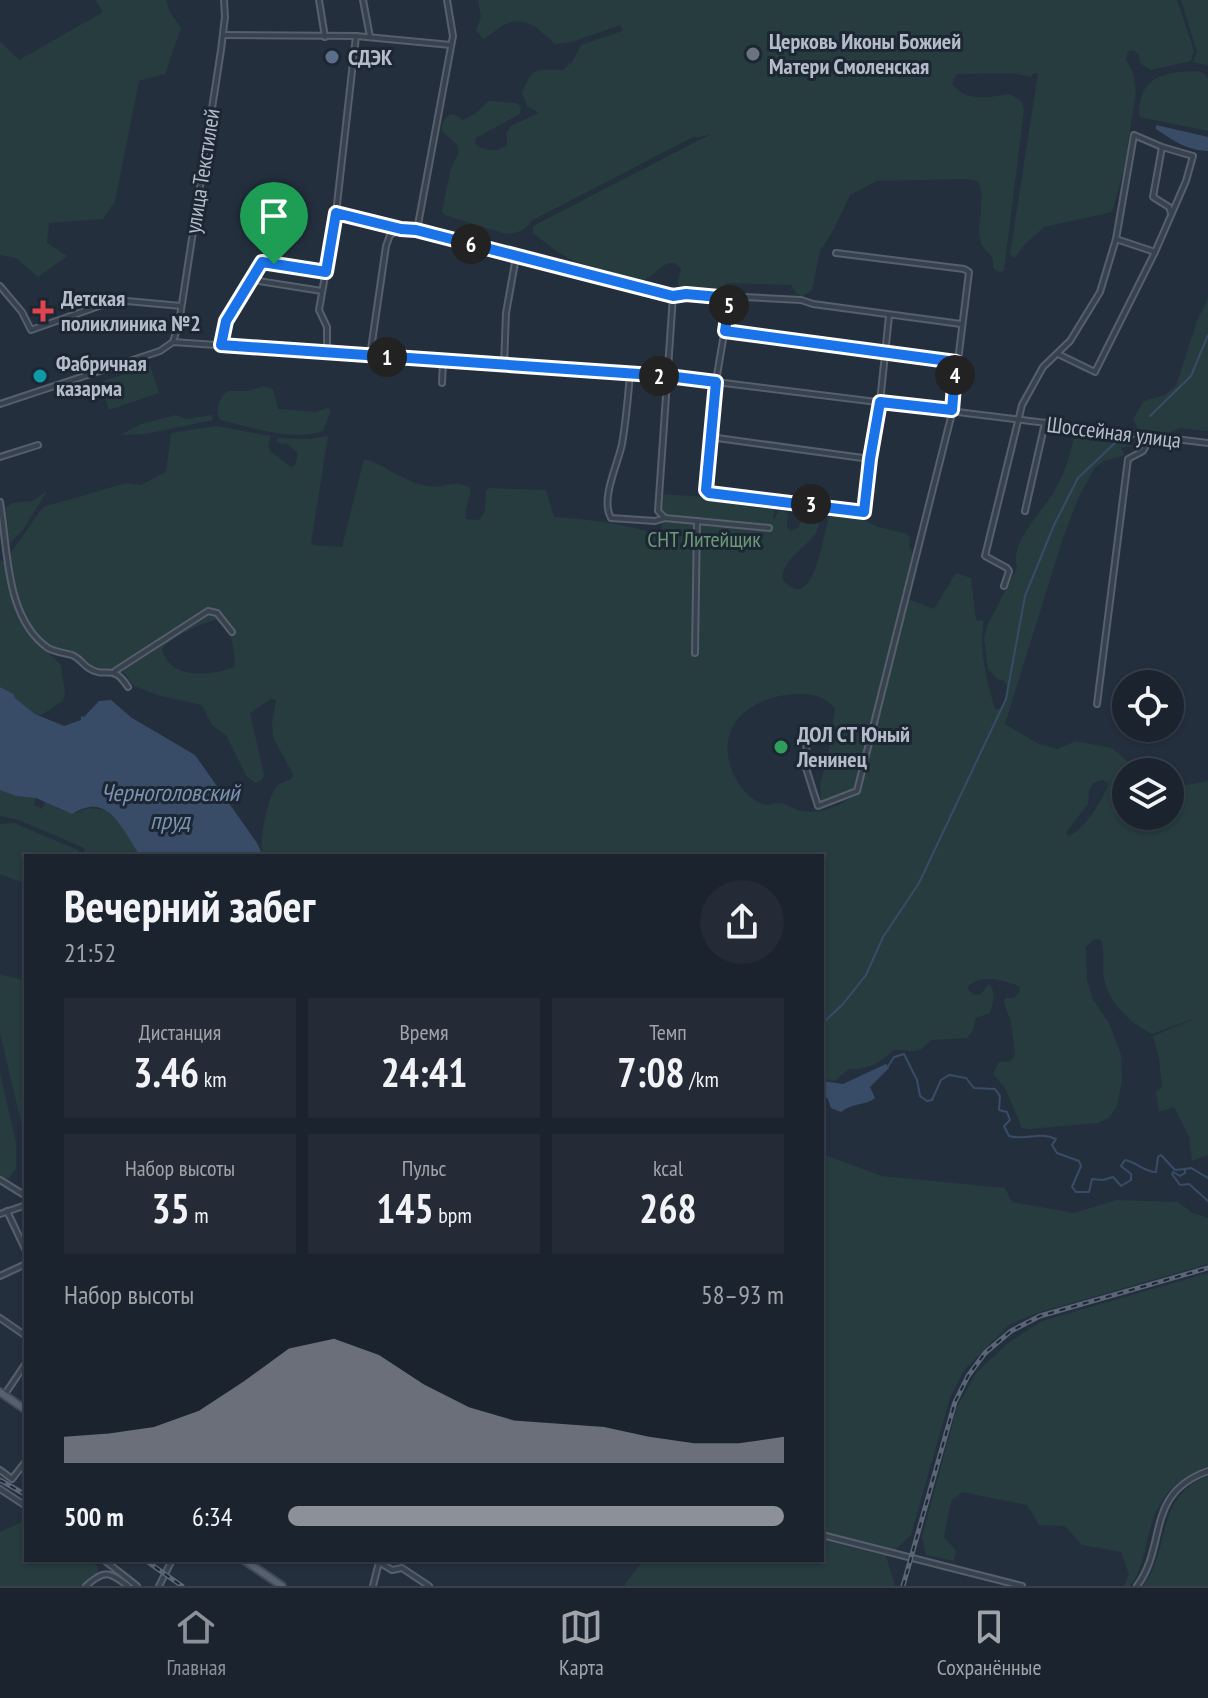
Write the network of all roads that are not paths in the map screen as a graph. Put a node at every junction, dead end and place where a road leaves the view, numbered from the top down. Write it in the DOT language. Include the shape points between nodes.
graph roads {
  1 [pos="224,0"];
  2 [pos="319,0"];
  3 [pos="363,0"];
  4 [pos="447,0"];
  5 [pos="224,35"];
  6 [pos="356,36"];
  7 [pos="325,37"];
  8 [pos="370,38"];
  9 [pos="451,45"];
  10 [pos="1162,147"];
  11 [pos="284,199"];
  12 [pos="336,213"];
  13 [pos="1171,213"];
  14 [pos="401,229"];
  15 [pos="416,230"];
  16 [pos="1116,239"];
  17 [pos="1155,252"];
  18 [pos="836,253"];
  19 [pos="516,256"];
  20 [pos="274,264"];
  21 [pos="326,272"];
  22 [pos="252,280"];
  23 [pos="0,286"];
  24 [pos="322,291"];
  25 [pos="673,296"];
  26 [pos="730,298"];
  27 [pos="181,306"];
  28 [pos="889,316"];
  29 [pos="961,325"];
  30 [pos="725,331"];
  31 [pos="173,342"];
  32 [pos="221,345"];
  33 [pos="327,352"];
  34 [pos="885,352"];
  35 [pos="1058,354"];
  36 [pos="370,356"];
  37 [pos="443,361"];
  38 [pos="956,362"];
  39 [pos="504,365"];
  40 [pos="630,374"];
  41 [pos="668,376"];
  42 [pos="716,382"];
  43 [pos="442,383"];
  44 [pos="880,402"];
  45 [pos="0,404"];
  46 [pos="952,410"];
  47 [pos="1020,420"];
  48 [pos="1045,423"];
  49 [pos="1151,436"];
  50 [pos="710,437"];
  51 [pos="1208,443"];
  52 [pos="38,445"];
  53 [pos="0,457"];
  54 [pos="870,459"];
  55 [pos="0,502"];
  56 [pos="1025,511"];
  57 [pos="665,518"];
  58 [pos="697,521"];
  59 [pos="769,528"];
  60 [pos="1004,586"];
  61 [pos="232,632"];
  62 [pos="695,653"];
  63 [pos="113,671"];
  64 [pos="128,687"];
  65 [pos="1097,704"];
  66 [pos="807,741"];
  67 [pos="0,1180"];
  68 [pos="24,1195"];
  69 [pos="24,1206"];
  70 [pos="7,1211"];
  71 [pos="0,1214"];
  72 [pos="24,1247"];
  73 [pos="24,1265"];
  74 [pos="0,1276"];
  75 [pos="1,1317"];
  76 [pos="24,1330"];
  77 [pos="20,1332"];
  78 [pos="24,1335"];
  79 [pos="24,1366"];
  80 [pos="2,1393"];
  81 [pos="24,1409"];
  82 [pos="24,1464"];
  83 [pos="0,1470"];
  84 [pos="1208,1471"];
  85 [pos="0,1489"];
  86 [pos="9,1496"];
  87 [pos="0,1497"];
  88 [pos="24,1505"];
  89 [pos="824,1536"];
  90 [pos="107,1562"];
  91 [pos="171,1562"];
  92 [pos="247,1562"];
  93 [pos="380,1562"];
  94 [pos="381,1562"];
  95 [pos="86,1586"];
  96 [pos="128,1586"];
  97 [pos="137,1586"];
  98 [pos="159,1586"];
  99 [pos="282,1586"];
  100 [pos="373,1586"];
  101 [pos="429,1586"];
  102 [pos="1022,1586"];
  103 [pos="1137,1586"];
  1 -- 5 [label="street, улица Текстилей"];
  2 -- 7 [label="street"];
  3 -- 8 [label="street"];
  4 -- 9 [label="street"];
  5 -- 7 [label="street"];
  5 -- 27 [label="street, улица Текстилей"];
  6 -- 7 [label="street"];
  6 -- 8 [label="street"];
  6 -- 12 [label="street"];
  8 -- 9 [label="street"];
  9 -- 15 [label="street"];
  10 -- 13 [label="street" via="1153,197"];
  10 -- 13 [label="street" via="1193,156"];
  10 -- 16 [label="street" via="1134,135"];
  11 -- 20 [label="street"];
  12 -- 14 [label="street"];
  12 -- 21 [label="street"];
  13 -- 17 [label="street"];
  14 -- 15 [label="street"];
  14 -- 36 [label="street" via="390,235 386,246"];
  15 -- 19 [label="street"];
  16 -- 17 [label="street"];
  16 -- 35 [label="street" via="1100,292"];
  17 -- 35 [label="street" via="1095,372"];
  18 -- 29 [label="street" via="964,269 969,272"];
  19 -- 25 [label="street"];
  19 -- 39 [label="street"];
  20 -- 21 [label="street"];
  20 -- 22 [label="street" via="262,262"];
  21 -- 24 [label="street"];
  22 -- 24 [label="street"];
  22 -- 32 [label="street" via="226,321"];
  23 -- 27 [label="street" via="31,330 116,300"];
  24 -- 33 [label="street" via="319,310 327,327"];
  25 -- 26 [label="street"];
  25 -- 41 [label="street"];
  26 -- 28 [label="street" via="801,300"];
  26 -- 30 [label="street"];
  27 -- 31 [label="street, улица Текстилей"];
  28 -- 29 [label="street"];
  28 -- 34 [label="street"];
  29 -- 38 [label="street"];
  30 -- 34 [label="street"];
  30 -- 42 [label="street"];
  31 -- 32 [label="street, Шоссейная улица"];
  31 -- 45 [label="street" via="160,351"];
  32 -- 33 [label="street, Шоссейная улица"];
  33 -- 36 [label="street, Шоссейная улица"];
  34 -- 38 [label="street"];
  34 -- 44 [label="street"];
  35 -- 47 [label="street" via="1043,367 1022,405"];
  36 -- 37 [label="street, Шоссейная улица"];
  37 -- 39 [label="street, Шоссейная улица"];
  37 -- 43 [label="street"];
  38 -- 46 [label="street"];
  39 -- 40 [label="street, Шоссейная улица"];
  40 -- 41 [label="street, Шоссейная улица"];
  40 -- 57 [label="street" via="608,514 613,519"];
  41 -- 42 [label="street, Шоссейная улица"];
  41 -- 57 [label="street" via="658,511"];
  42 -- 44 [label="street, Шоссейная улица"];
  42 -- 50 [label="street"];
  44 -- 46 [label="street, Шоссейная улица"];
  44 -- 54 [label="street"];
  46 -- 47 [label="street, Шоссейная улица"];
  46 -- 66 [label="street" via="926,533 857,791 818,806 805,765"];
  47 -- 48 [label="street, Шоссейная улица"];
  47 -- 60 [label="street" via="985,556 1009,571"];
  48 -- 49 [label="street, Шоссейная улица"];
  48 -- 56 [label="street"];
  49 -- 51 [label="street, Шоссейная улица"];
  49 -- 65 [label="street" via="1143,451 1128,459"];
  50 -- 54 [label="street"];
  50 -- 54 [label="street" via="705,487 709,493 864,512"];
  52 -- 53 [label="street"];
  55 -- 63 [label="street" via="15,597 26,623 49,648 76,657 89,668"];
  57 -- 58 [label="street"];
  58 -- 59 [label="street"];
  58 -- 62 [label="street"];
  61 -- 63 [label="street" via="217,613 208,611"];
  63 -- 64 [label="street"];
  67 -- 68 [label="street"];
  69 -- 70 [label="street"];
  70 -- 71 [label="street"];
  70 -- 72 [label="street"];
  73 -- 74 [label="street"];
  75 -- 77 [label="street"];
  76 -- 77 [label="street"];
  77 -- 78 [label="street"];
  79 -- 80 [label="street"];
  80 -- 81 [label="main road"];
  82 -- 83 [label="street" via="12,1479"];
  84 -- 103 [label="street" via="1169,1498"];
  85 -- 86 [label="street"];
  86 -- 87 [label="street"];
  86 -- 88 [label="street"];
  89 -- 102 [label="street"];
  90 -- 97 [label="street"];
  91 -- 98 [label="street"];
  92 -- 99 [label="main road"];
  93 -- 100 [label="street"];
  94 -- 101 [label="street"];
  95 -- 96 [label="street" via="104,1574"];
}
